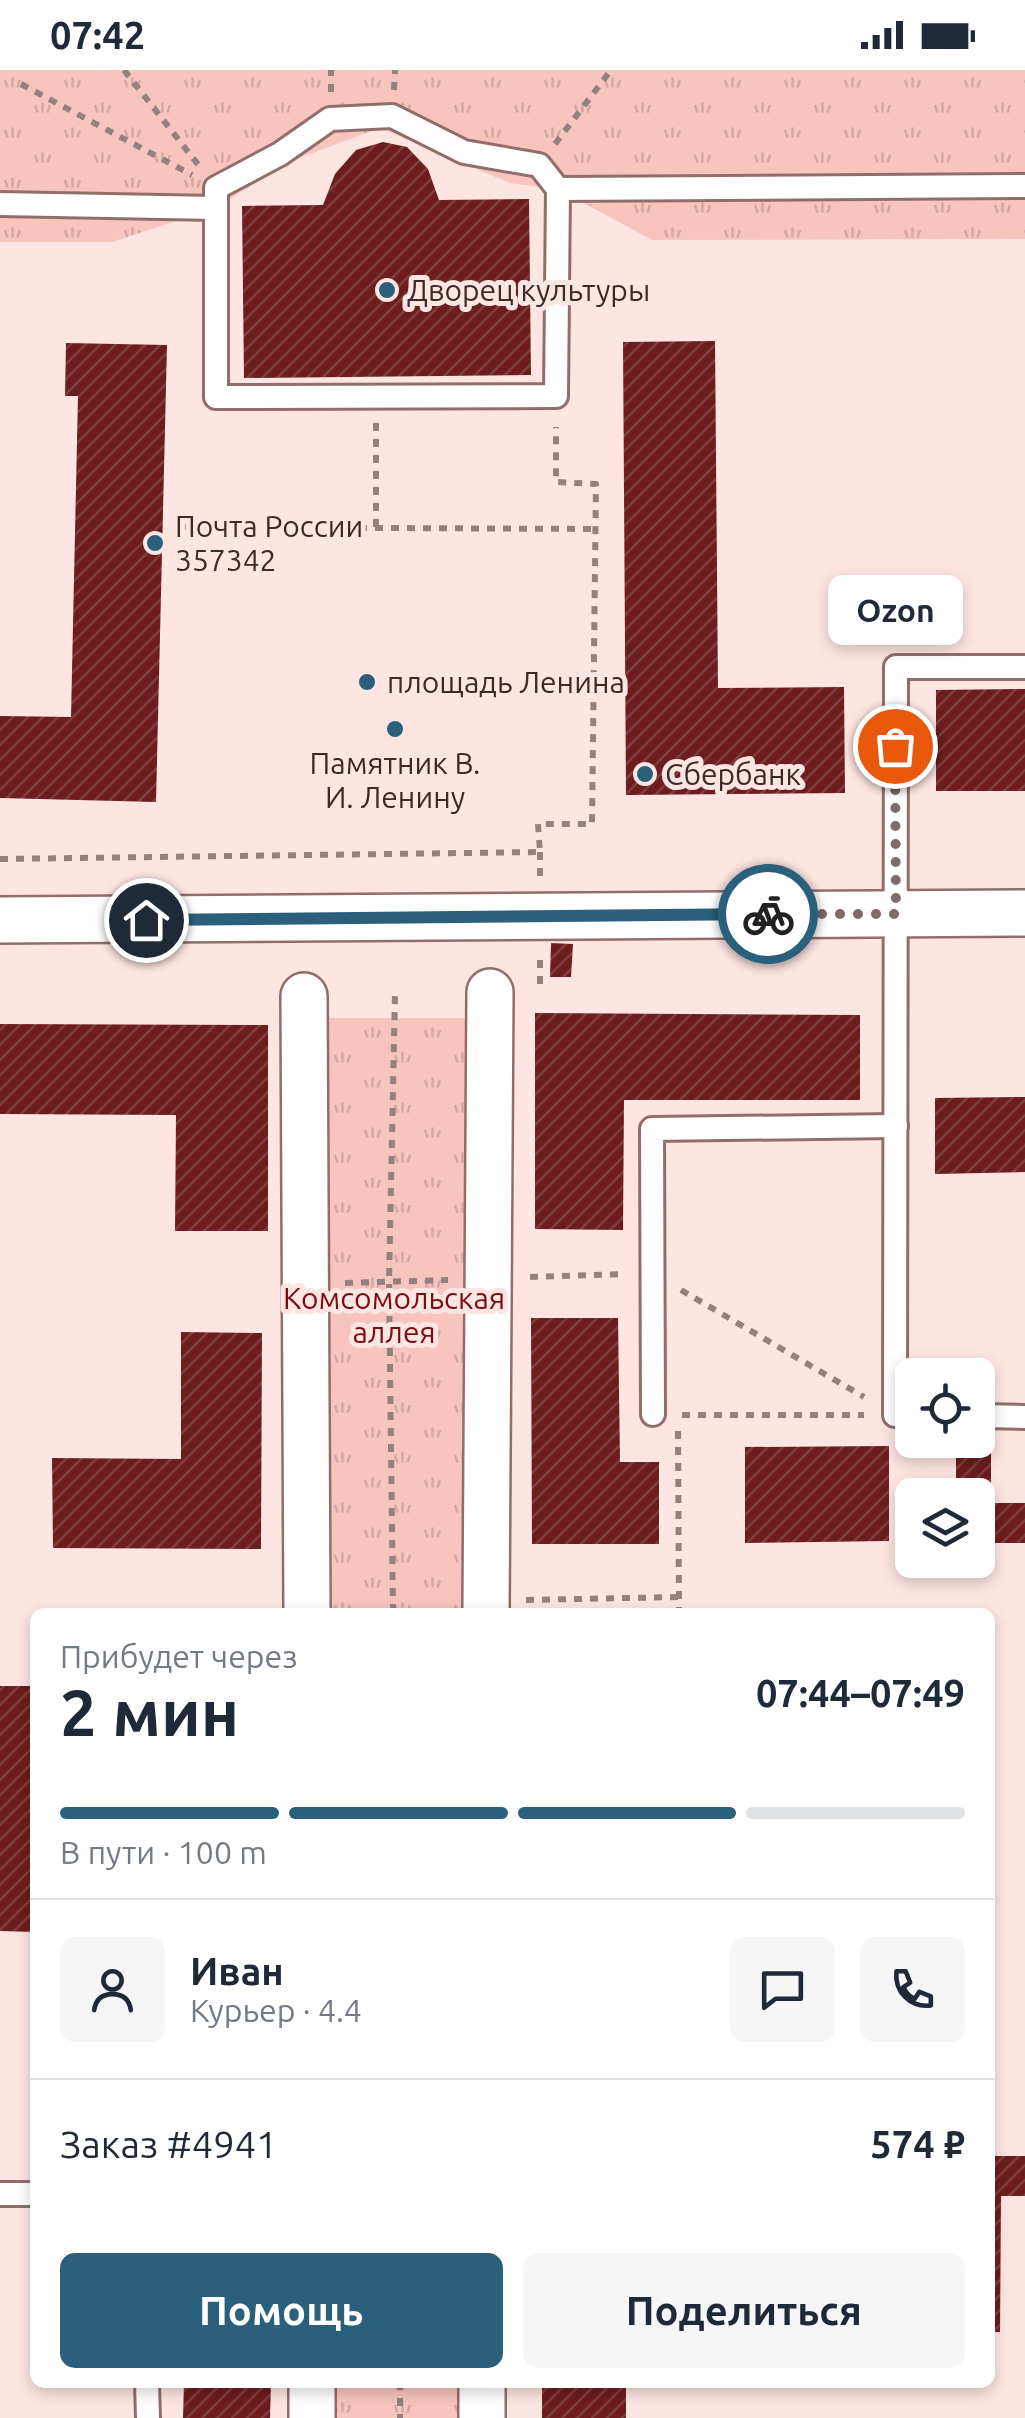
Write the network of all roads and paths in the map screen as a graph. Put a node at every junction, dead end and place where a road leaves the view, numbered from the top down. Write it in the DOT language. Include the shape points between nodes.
graph roads {
  1 [pos="124,70"];
  2 [pos="611,70"];
  3 [pos="21,84"];
  4 [pos="540,164"];
  5 [pos="1025,186"];
  6 [pos="558,189"];
  7 [pos="216,198"];
  8 [pos="0,204"];
  9 [pos="376,396"];
  10 [pos="556,396"];
  11 [pos="183,527"];
  12 [pos="376,527"];
  13 [pos="594,529"];
  14 [pos="1025,667"];
  15 [pos="0,859"];
  16 [pos="1025,913"];
  17 [pos="896,914"];
  18 [pos="0,920"];
  19 [pos="490,992"];
  20 [pos="395,994"];
  21 [pos="304,996"];
  22 [pos="896,1126"];
  23 [pos="652,1273"];
  24 [pos="488,1278"];
  25 [pos="390,1282"];
  26 [pos="306,1284"];
  27 [pos="902,1358"];
  28 [pos="895,1410"];
  29 [pos="653,1414"];
  30 [pos="678,1415"];
  31 [pos="895,1415"];
  32 [pos="995,1416"];
  33 [pos="1025,1416"];
  34 [pos="680,1598"];
  35 [pos="501,1606"];
  36 [pos="308,1608"];
  37 [pos="392,1608"];
  38 [pos="680,1608"];
  39 [pos="0,2194"];
  40 [pos="30,2194"];
  41 [pos="147,2388"];
  42 [pos="312,2388"];
  43 [pos="400,2388"];
  44 [pos="482,2388"];
  45 [pos="148,2418"];
  46 [pos="312,2418"];
  47 [pos="400,2418"];
  48 [pos="482,2418"];
  1 -- 7 [label="path"];
  2 -- 4 [label="path"];
  3 -- 7 [label="path"];
  4 -- 6 [label="lane"];
  4 -- 7 [label="lane" via="464,152 392,116 330,118"];
  5 -- 6 [label="lane"];
  6 -- 10 [label="lane"];
  7 -- 8 [label="lane"];
  7 -- 9 [label="lane" via="216,397"];
  9 -- 10 [label="lane"];
  9 -- 12 [label="path"];
  10 -- 13 [label="path" via="556,482 596,484"];
  11 -- 12 [label="path"];
  12 -- 13 [label="path"];
  13 -- 15 [label="path" via="592,824 538,824 540,852"];
  14 -- 17 [label="lane" via="896,667"];
  16 -- 17 [label="street"];
  17 -- 18 [label="street"];
  17 -- 22 [label="lane"];
  19 -- 24 [label="street"];
  20 -- 25 [label="path"];
  21 -- 26 [label="street"];
  22 -- 23 [label="lane" via="652,1128"];
  22 -- 27 [label="lane"];
  23 -- 24 [label="path"];
  23 -- 28 [label="path"];
  23 -- 29 [label="lane"];
  24 -- 25 [label="path"];
  24 -- 35 [label="street"];
  25 -- 26 [label="path"];
  25 -- 37 [label="path"];
  26 -- 36 [label="street"];
  29 -- 30 [label="path"];
  30 -- 31 [label="path"];
  30 -- 34 [label="path"];
  32 -- 33 [label="lane"];
  34 -- 35 [label="path"];
  34 -- 38 [label="path"];
  39 -- 40 [label="lane"];
  41 -- 45 [label="lane"];
  42 -- 46 [label="street"];
  43 -- 47 [label="path"];
  44 -- 48 [label="street"];
}
